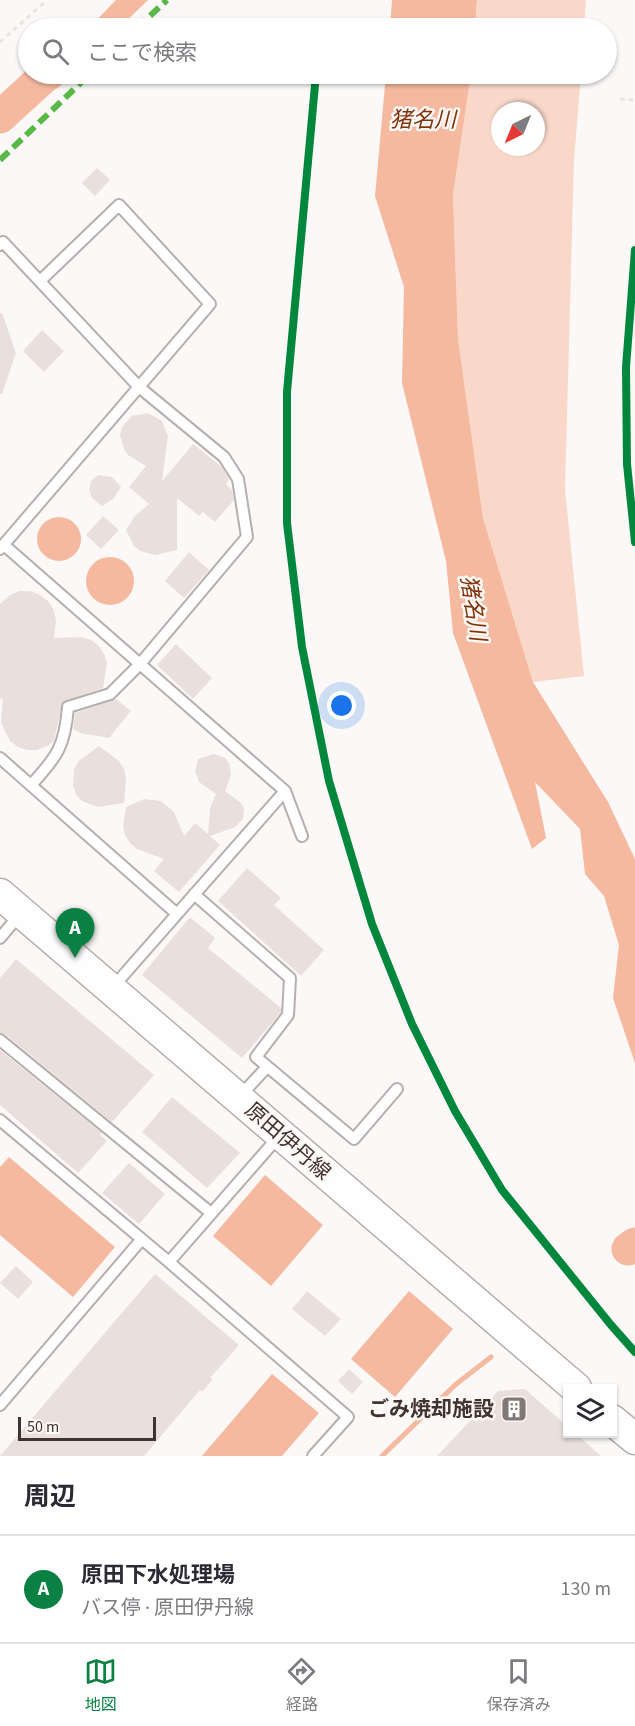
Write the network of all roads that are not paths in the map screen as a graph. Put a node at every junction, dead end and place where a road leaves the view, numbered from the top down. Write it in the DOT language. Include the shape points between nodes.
graph roads {
  1 [pos="0,245"];
  2 [pos="40,281"];
  3 [pos="139,387"];
  4 [pos="2,547"];
  5 [pos="140,664"];
  6 [pos="0,758"];
  7 [pos="31,785"];
  8 [pos="285,791"];
  9 [pos="302,836"];
  10 [pos="194,894"];
  11 [pos="11,903"];
  12 [pos="177,914"];
  13 [pos="0,938"];
  14 [pos="111,989"];
  15 [pos="0,1041"];
  16 [pos="267,1067"];
  17 [pos="397,1089"];
  18 [pos="238,1099"];
  19 [pos="0,1119"];
  20 [pos="280,1134"];
  21 [pos="212,1213"];
  22 [pos="141,1240"];
  23 [pos="170,1262"];
  24 [pos="570,1384"];
  25 [pos="0,1405"];
  26 [pos="617,1424"];
  27 [pos="635,1439"];
  28 [pos="313,1456"];
  1 -- 2 [label="lane" via="3,242"];
  2 -- 3 [label="lane"];
  2 -- 3 [label="lane" via="119,205 210,304"];
  3 -- 4 [label="lane"];
  3 -- 5 [label="lane" via="224,457 238,479 247,537"];
  4 -- 5 [label="lane"];
  5 -- 7 [label="lane" via="110,694 68,707 60,749"];
  5 -- 8 [label="lane"];
  6 -- 7 [label="lane"];
  7 -- 12 [label="lane"];
  8 -- 9 [label="lane"];
  8 -- 10 [label="lane"];
  10 -- 12 [label="lane"];
  10 -- 16 [label="lane" via="290,978 288,1015 256,1057"];
  11 -- 13 [label="lane"];
  11 -- 14 [label="street, 原田伊丹線"];
  12 -- 14 [label="lane"];
  14 -- 18 [label="street, 原田伊丹線"];
  15 -- 21 [label="lane"];
  16 -- 17 [label="lane" via="354,1139"];
  16 -- 18 [label="lane"];
  18 -- 20 [label="street, 原田伊丹線"];
  19 -- 22 [label="lane"];
  20 -- 21 [label="lane"];
  20 -- 24 [label="street, 原田伊丹線"];
  21 -- 23 [label="lane"];
  22 -- 23 [label="lane"];
  22 -- 25 [label="lane"];
  23 -- 28 [label="lane" via="348,1417"];
  26 -- 27 [label="street"];
}
